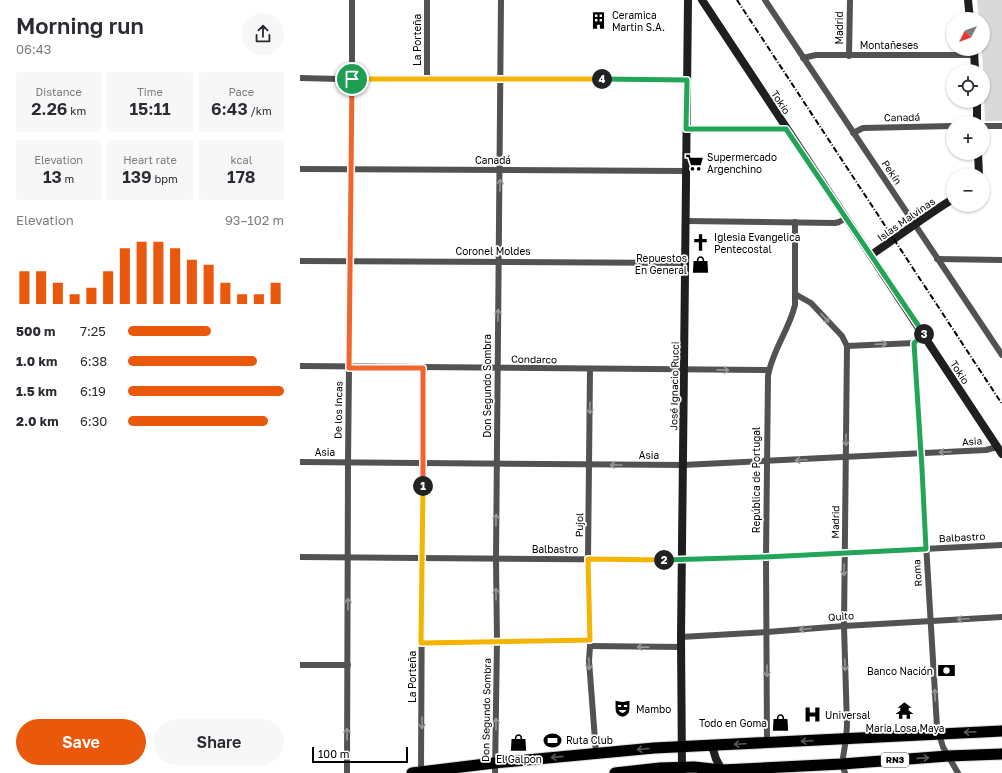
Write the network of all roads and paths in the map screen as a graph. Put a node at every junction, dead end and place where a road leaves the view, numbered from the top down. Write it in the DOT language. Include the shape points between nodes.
graph roads {
  1 [pos="352,0"];
  2 [pos="427,0"];
  3 [pos="501,0"];
  4 [pos="765,0"];
  5 [pos="850,0"];
  6 [pos="968,0"];
  7 [pos="702,1"];
  8 [pos="690,2"];
  9 [pos="969,12"];
  10 [pos="946,53"];
  11 [pos="849,56"];
  12 [pos="803,58"];
  13 [pos="300,78"];
  14 [pos="352,79"];
  15 [pos="427,79"];
  16 [pos="501,79"];
  17 [pos="687,80"];
  18 [pos="946,126"];
  19 [pos="990,126"];
  20 [pos="1002,126"];
  21 [pos="686,129"];
  22 [pos="786,129"];
  23 [pos="853,133"];
  24 [pos="300,169"];
  25 [pos="350,169"];
  26 [pos="500,170"];
  27 [pos="685,171"];
  28 [pos="946,203"];
  29 [pos="846,218"];
  30 [pos="686,221"];
  31 [pos="795,222"];
  32 [pos="915,225"];
  33 [pos="870,256"];
  34 [pos="937,259"];
  35 [pos="1002,260"];
  36 [pos="300,261"];
  37 [pos="349,261"];
  38 [pos="498,261"];
  39 [pos="686,263"];
  40 [pos="795,294"];
  41 [pos="924,334"];
  42 [pos="914,343"];
  43 [pos="847,346"];
  44 [pos="1001,353"];
  45 [pos="300,366"];
  46 [pos="349,368"];
  47 [pos="423,368"];
  48 [pos="497,368"];
  49 [pos="684,369"];
  50 [pos="590,370"];
  51 [pos="769,370"];
  52 [pos="1000,451"];
  53 [pos="921,454"];
  54 [pos="846,458"];
  55 [pos="300,462"];
  56 [pos="348,462"];
  57 [pos="423,462"];
  58 [pos="766,462"];
  59 [pos="497,464"];
  60 [pos="589,465"];
  61 [pos="683,466"];
  62 [pos="1002,545"];
  63 [pos="926,549"];
  64 [pos="844,553"];
  65 [pos="300,557"];
  66 [pos="348,557"];
  67 [pos="766,557"];
  68 [pos="423,558"];
  69 [pos="496,559"];
  70 [pos="588,559"];
  71 [pos="682,560"];
  72 [pos="1002,617"];
  73 [pos="931,621"];
  74 [pos="844,626"];
  75 [pos="767,632"];
  76 [pos="682,637"];
  77 [pos="497,641"];
  78 [pos="421,643"];
  79 [pos="590,643"];
  80 [pos="682,647"];
  81 [pos="300,665"];
  82 [pos="348,665"];
  83 [pos="1002,731"];
  84 [pos="939,734"];
  85 [pos="846,739"];
  86 [pos="768,743"];
  87 [pos="682,746"];
  88 [pos="712,746"];
  89 [pos="596,753"];
  90 [pos="1002,754"];
  91 [pos="948,756"];
  92 [pos="495,768"];
  93 [pos="843,768"];
  94 [pos="804,769"];
  95 [pos="682,770"];
  96 [pos="723,771"];
  97 [pos="416,772"];
  98 [pos="347,773"];
  99 [pos="615,773"];
  100 [pos="958,773"];
  1 -- 14 [label="street, De los Incas"];
  2 -- 15 [label="street, La Porteña"];
  3 -- 16 [label="street, Don Segundo Sombra"];
  4 -- 12 [label="street, Pekín"];
  5 -- 11 [label="street, Madrid"];
  6 -- 9 [label="street"];
  7 -- 22 [label="street, Tokio"];
  8 -- 17 [label="street, José Ignacio Rucci"];
  10 -- 11 [label="street, Montañeses"];
  11 -- 12 [label="street, Montañeses" via="816,55"];
  12 -- 23 [label="street, Pekín"];
  13 -- 14 [label="street"];
  14 -- 15 [label="street"];
  14 -- 25 [label="street, De los Incas"];
  15 -- 16 [label="street"];
  16 -- 17 [label="street"];
  16 -- 26 [label="street, Don Segundo Sombra"];
  17 -- 21 [label="street, José Ignacio Rucci"];
  18 -- 23 [label="street, Canadá" via="863,128"];
  19 -- 20 [label="street"];
  21 -- 22 [label="street"];
  21 -- 27 [label="street, José Ignacio Rucci"];
  22 -- 29 [label="street, Tokio"];
  23 -- 32 [label="street, Pekín"];
  24 -- 25 [label="street, Canadá"];
  25 -- 26 [label="street, Canadá"];
  25 -- 37 [label="street, De los Incas"];
  26 -- 27 [label="street, Canadá"];
  38 -- 26 [label="street, Don Segundo Sombra, one-way"];
  27 -- 30 [label="street, José Ignacio Rucci"];
  28 -- 32 [label="street, Islas Malvinas"];
  29 -- 31 [label="street" via="839,222"];
  29 -- 33 [label="street, Tokio"];
  30 -- 31 [label="street"];
  30 -- 39 [label="street, José Ignacio Rucci"];
  31 -- 40 [label="street, República de Portugal"];
  32 -- 33 [label="street, Islas Malvinas"];
  32 -- 34 [label="street, Pekín"];
  33 -- 41 [label="street, Tokio"];
  34 -- 35 [label="street"];
  34 -- 44 [label="street, Pekín"];
  36 -- 37 [label="street, Coronel Moldes"];
  37 -- 38 [label="street, Coronel Moldes"];
  37 -- 46 [label="street, De los Incas"];
  38 -- 39 [label="street, Coronel Moldes"];
  48 -- 38 [label="street, Don Segundo Sombra, one-way"];
  39 -- 49 [label="street, José Ignacio Rucci"];
  40 -- 43 [label="street, one-way" via="811,304 842,336"];
  40 -- 51 [label="street, República de Portugal" via="792,315"];
  41 -- 42 [label="street"];
  41 -- 52 [label="street, Tokio"];
  43 -- 42 [label="street, one-way"];
  42 -- 53 [label="street, Roma"];
  43 -- 54 [label="street, Madrid, one-way"];
  45 -- 46 [label="street, Condarco"];
  46 -- 47 [label="street, Condarco"];
  46 -- 56 [label="street, De los Incas"];
  47 -- 48 [label="street, Condarco"];
  47 -- 57 [label="street, La Porteña"];
  48 -- 50 [label="street, Condarco"];
  48 -- 59 [label="street, Don Segundo Sombra"];
  49 -- 50 [label="street, Condarco"];
  49 -- 51 [label="street, Condarco, one-way"];
  49 -- 61 [label="street, José Ignacio Rucci"];
  50 -- 60 [label="street, Pujol, one-way"];
  51 -- 58 [label="street, República de Portugal"];
  52 -- 53 [label="street, Asia, one-way"];
  53 -- 54 [label="street, Asia"];
  53 -- 63 [label="street, Roma"];
  54 -- 58 [label="street, Asia, one-way"];
  54 -- 64 [label="street, Madrid"];
  55 -- 56 [label="street, Asia"];
  56 -- 57 [label="street, Asia"];
  56 -- 66 [label="street, De los Incas"];
  57 -- 59 [label="street, Asia"];
  57 -- 68 [label="street, La Porteña"];
  58 -- 61 [label="street, Asia"];
  58 -- 67 [label="street, República de Portugal"];
  59 -- 60 [label="street, Asia"];
  69 -- 59 [label="street, Don Segundo Sombra, one-way"];
  61 -- 60 [label="street, Asia, one-way"];
  60 -- 70 [label="street, Pujol"];
  61 -- 71 [label="street, José Ignacio Rucci"];
  62 -- 63 [label="street, Balbastro"];
  63 -- 64 [label="street, Balbastro"];
  63 -- 73 [label="street, Roma"];
  64 -- 67 [label="street, Balbastro"];
  64 -- 74 [label="street, Madrid, one-way"];
  65 -- 66 [label="street, Balbastro"];
  66 -- 68 [label="street, Balbastro"];
  82 -- 66 [label="street, De los Incas, one-way"];
  67 -- 71 [label="street, Balbastro"];
  67 -- 75 [label="street, República de Portugal"];
  68 -- 69 [label="street, Balbastro"];
  68 -- 78 [label="street, La Porteña"];
  69 -- 70 [label="street, Balbastro"];
  77 -- 69 [label="street, Don Segundo Sombra, one-way"];
  70 -- 71 [label="street, Balbastro"];
  70 -- 79 [label="street, Pujol"];
  71 -- 76 [label="street, José Ignacio Rucci"];
  72 -- 73 [label="street, Quito, one-way"];
  73 -- 74 [label="street, Quito"];
  84 -- 73 [label="street, Roma, one-way"];
  74 -- 75 [label="street, Quito, one-way"];
  74 -- 85 [label="street, Madrid, one-way"];
  75 -- 76 [label="street, Quito"];
  75 -- 86 [label="street, República de Portugal, one-way"];
  76 -- 80 [label="street, José Ignacio Rucci"];
  77 -- 78 [label="street"];
  77 -- 79 [label="street"];
  92 -- 77 [label="street, Don Segundo Sombra, one-way"];
  78 -- 97 [label="street, La Porteña, one-way"];
  80 -- 79 [label="street, one-way"];
  79 -- 89 [label="street, Pujol, one-way"];
  80 -- 87 [label="street, José Ignacio Rucci"];
  81 -- 82 [label="street"];
  98 -- 82 [label="street, De los Incas, one-way"];
  83 -- 84 [label="highway, one-way"];
  84 -- 85 [label="highway"];
  84 -- 91 [label="street, Roma"];
  85 -- 86 [label="highway, one-way"];
  85 -- 93 [label="street, Madrid"];
  86 -- 88 [label="highway, one-way"];
  87 -- 88 [label="highway"];
  87 -- 89 [label="highway, one-way"];
  87 -- 95 [label="street, José Ignacio Rucci"];
  88 -- 96 [label="street"];
  89 -- 92 [label="highway, one-way"];
  90 -- 91 [label="highway, RN3"];
  93 -- 91 [label="highway, RN3, one-way"];
  91 -- 100 [label="street, Roma"];
  92 -- 97 [label="highway"];
  93 -- 94 [label="highway, RN3"];
  94 -- 96 [label="highway, RN3"];
  95 -- 96 [label="highway, RN3"];
  95 -- 99 [label="highway, RN3"];
}
